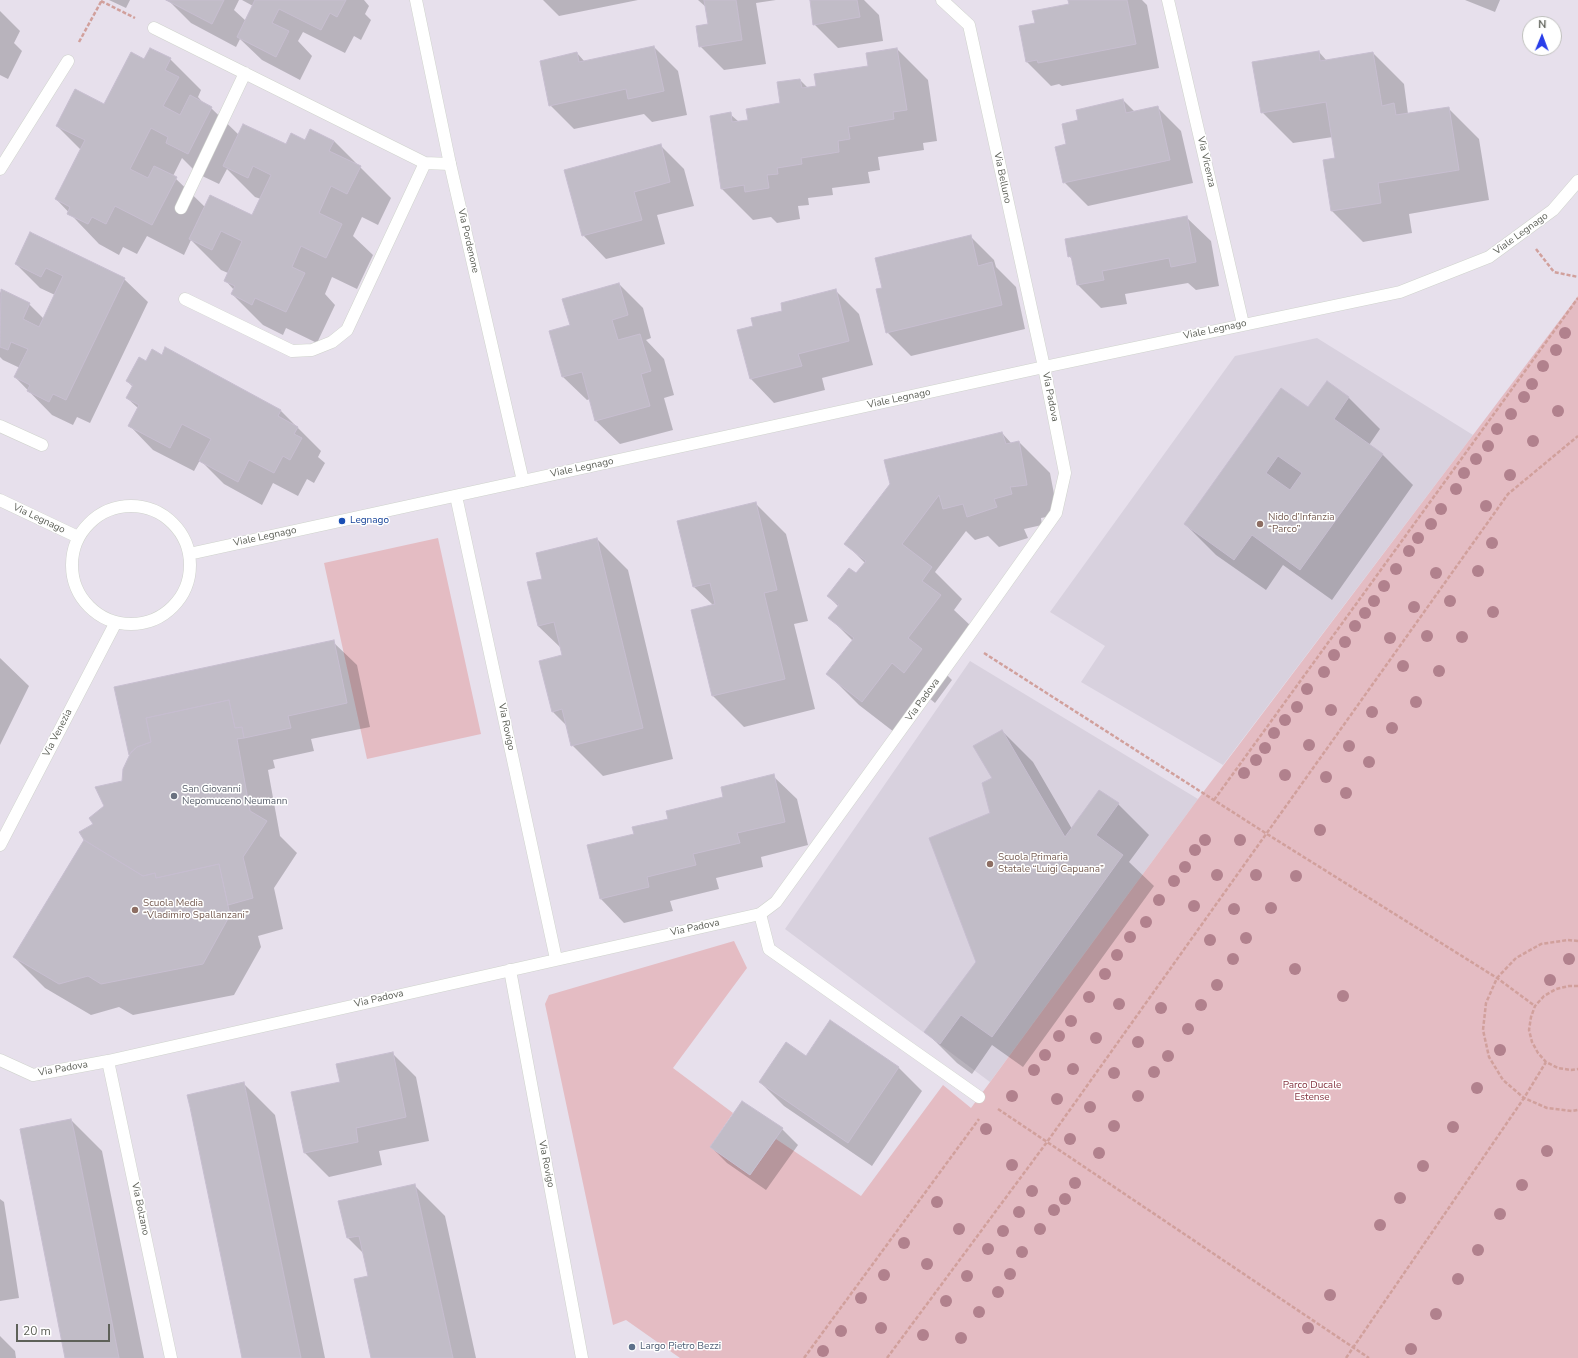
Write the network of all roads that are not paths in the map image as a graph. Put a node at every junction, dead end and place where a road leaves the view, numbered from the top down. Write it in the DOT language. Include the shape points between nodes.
graph roads {
  1 [pos="416,0"];
  2 [pos="942,0"];
  3 [pos="1168,0"];
  4 [pos="154,28"];
  5 [pos="68,61"];
  6 [pos="245,73"];
  7 [pos="425,164"];
  8 [pos="450,164"];
  9 [pos="0,169"];
  10 [pos="1578,181"];
  11 [pos="181,208"];
  12 [pos="185,299"];
  13 [pos="1244,324"];
  14 [pos="1044,367"];
  15 [pos="0,426"];
  16 [pos="42,445"];
  17 [pos="523,482"];
  18 [pos="456,496"];
  19 [pos="0,500"];
  20 [pos="78,537"];
  21 [pos="190,554"];
  22 [pos="116,622"];
  23 [pos="0,845"];
  24 [pos="760,914"];
  25 [pos="556,958"];
  26 [pos="510,970"];
  27 [pos="0,1060"];
  28 [pos="108,1061"];
  29 [pos="979,1097"];
  30 [pos="171,1358"];
  31 [pos="582,1358"];
  1 -- 8 [label="street, Via Pordenone"];
  2 -- 14 [label="street, Via Belluno" via="969,25"];
  3 -- 13 [label="street, Via Vicenza"];
  4 -- 6 [label="street"];
  5 -- 9 [label="street"];
  6 -- 7 [label="street"];
  6 -- 11 [label="street"];
  7 -- 8 [label="street"];
  7 -- 12 [label="street" via="347,330 332,342 312,350 292,351"];
  8 -- 17 [label="street, Via Pordenone"];
  10 -- 13 [label="street, Viale Legnago" via="1553,210 1490,257 1400,292"];
  13 -- 14 [label="street, Viale Legnago"];
  14 -- 17 [label="street, Viale Legnago"];
  14 -- 24 [label="street, Via Padova" via="1065,473 1056,513 776,902"];
  15 -- 16 [label="street"];
  17 -- 18 [label="street, Viale Legnago"];
  18 -- 21 [label="street, Viale Legnago"];
  18 -- 25 [label="street, Via Rovigo"];
  19 -- 20 [label="street, Via Legnago"];
  20 -- 21 [label="street" via="98,515 110,509 126,506 144,507 162,514 175,526 184,538"];
  20 -- 22 [label="street" via="71,562 78,591 90,608"];
  21 -- 22 [label="street" via="189,578 179,600 171,608 162,615 141,623"];
  22 -- 23 [label="street, Via Venezia"];
  24 -- 25 [label="street, Via Padova"];
  24 -- 29 [label="street" via="769,949"];
  25 -- 26 [label="street, Via Padova"];
  26 -- 28 [label="street, Via Padova"];
  26 -- 31 [label="street, Via Rovigo"];
  27 -- 28 [label="street, Via Padova" via="33,1075"];
  28 -- 30 [label="street, Via Bolzano"];
}
